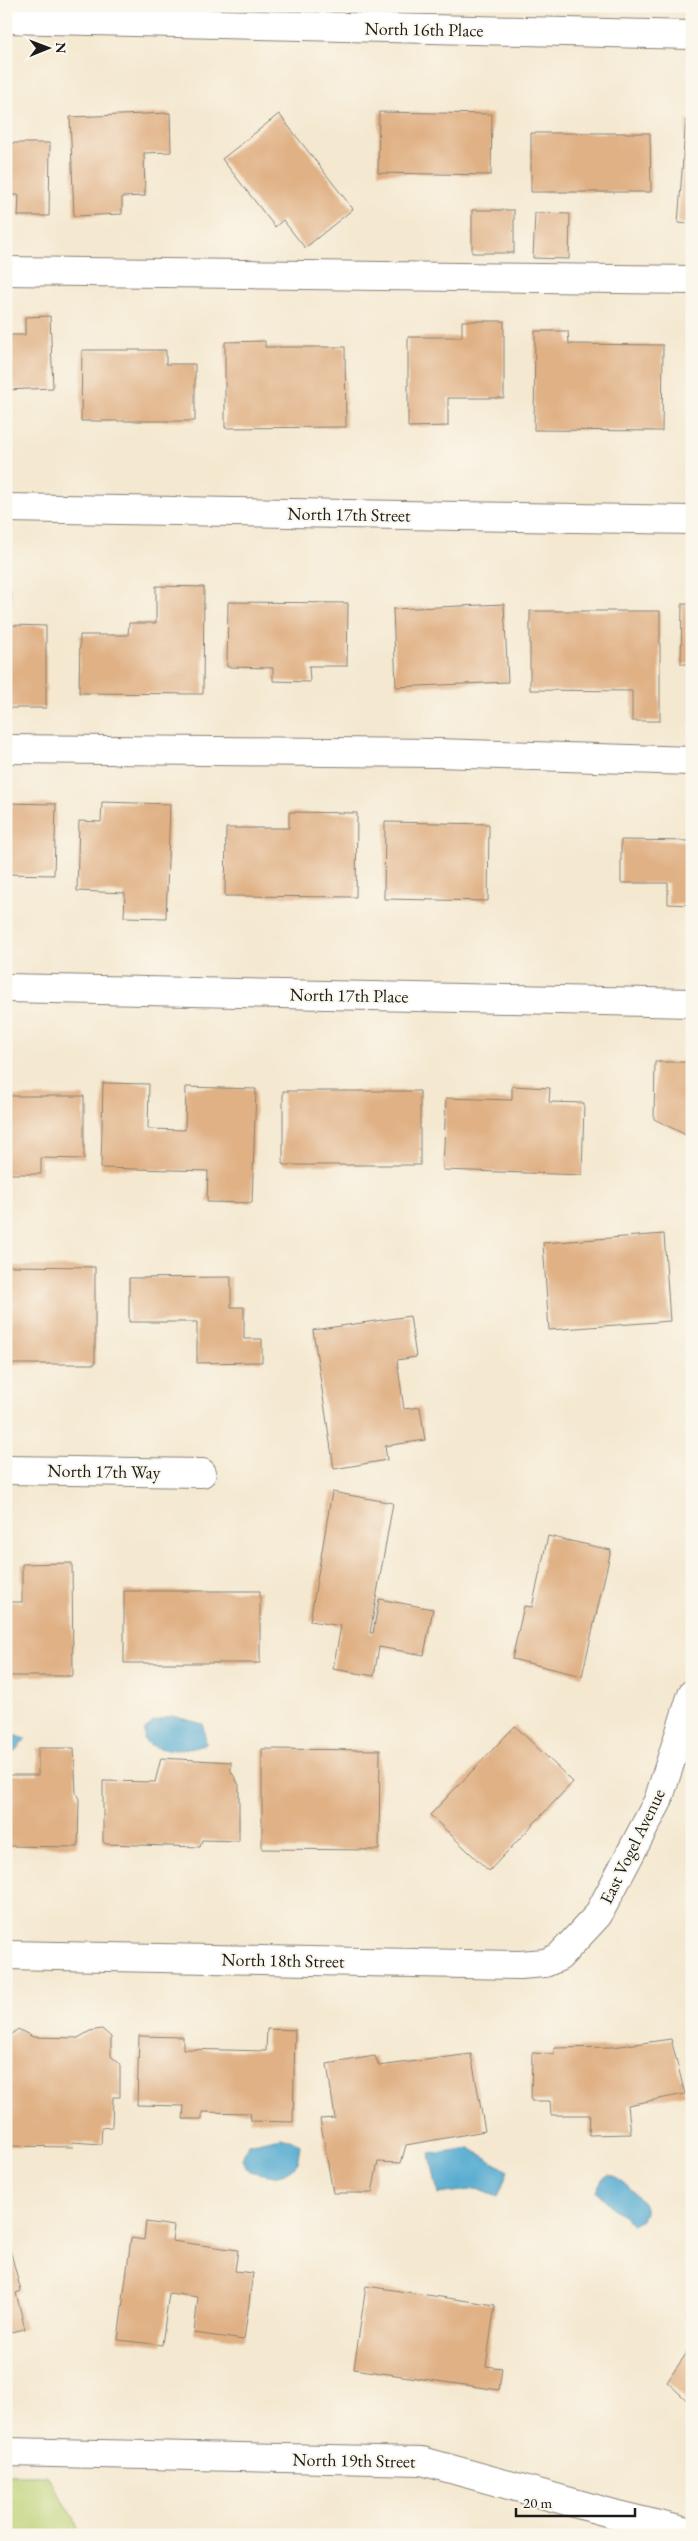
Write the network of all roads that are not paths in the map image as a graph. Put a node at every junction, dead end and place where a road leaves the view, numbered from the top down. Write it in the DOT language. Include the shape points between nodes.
graph roads {
  1 [pos="6,19"];
  2 [pos="692,35"];
  3 [pos="6,271"];
  4 [pos="692,280"];
  5 [pos="6,508"];
  6 [pos="692,520"];
  7 [pos="6,749"];
  8 [pos="692,761"];
  9 [pos="6,988"];
  10 [pos="692,1003"];
  11 [pos="6,1470"];
  12 [pos="202,1473"];
  13 [pos="692,1694"];
  14 [pos="6,1955"];
  15 [pos="559,1957"];
  16 [pos="6,2452"];
  17 [pos="692,2532"];
  1 -- 2 [label="street, North 16th Place"];
  3 -- 4 [label="street"];
  5 -- 6 [label="street, North 17th Street"];
  7 -- 8 [label="street" via="437,754"];
  9 -- 10 [label="street, North 17th Place"];
  11 -- 12 [label="street, North 17th Way"];
  13 -- 15 [label="street, East Vogel Avenue" via="658,1801 598,1915"];
  14 -- 15 [label="street, North 18th Street" via="520,1965 545,1963"];
  16 -- 17 [label="street, North 19th Street" via="422,2461"];
}
